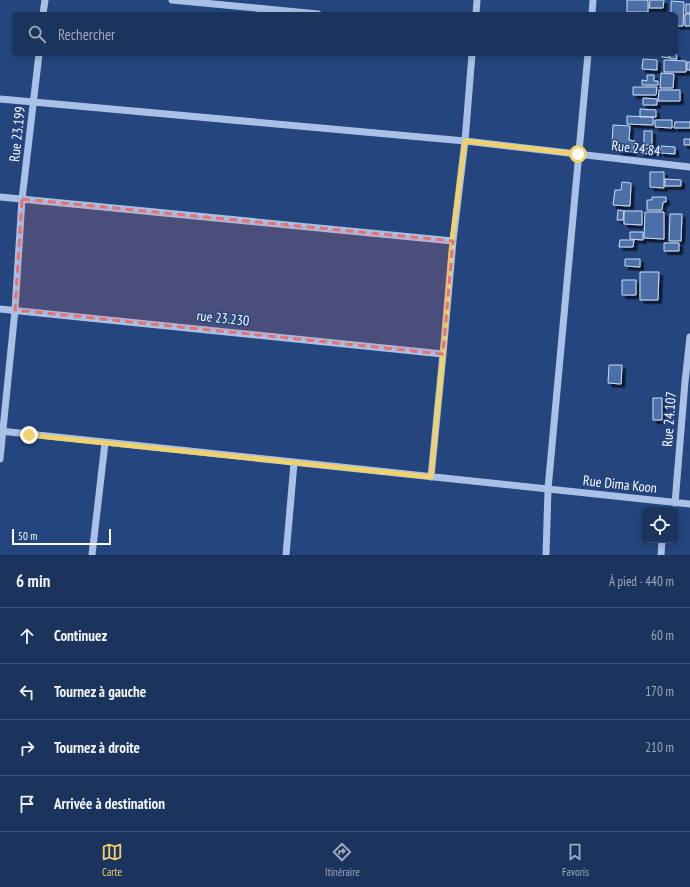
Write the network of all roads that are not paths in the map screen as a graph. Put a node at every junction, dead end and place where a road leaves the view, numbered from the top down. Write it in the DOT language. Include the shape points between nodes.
graph roads {
  1 [pos="45,0"];
  2 [pos="172,0"];
  3 [pos="477,0"];
  4 [pos="593,0"];
  5 [pos="43,12"];
  6 [pos="297,12"];
  7 [pos="476,12"];
  8 [pos="592,12"];
  9 [pos="39,56"];
  10 [pos="472,56"];
  11 [pos="588,56"];
  12 [pos="0,99"];
  13 [pos="33,102"];
  14 [pos="465,141"];
  15 [pos="578,154"];
  16 [pos="690,167"];
  17 [pos="0,197"];
  18 [pos="22,199"];
  19 [pos="452,241"];
  20 [pos="0,309"];
  21 [pos="15,310"];
  22 [pos="690,337"];
  23 [pos="443,354"];
  24 [pos="687,382"];
  25 [pos="2,432"];
  26 [pos="105,443"];
  27 [pos="0,459"];
  28 [pos="294,463"];
  29 [pos="431,477"];
  30 [pos="548,489"];
  31 [pos="664,502"];
  32 [pos="675,503"];
  33 [pos="690,504"];
  34 [pos="664,507"];
  35 [pos="662,543"];
  36 [pos="92,555"];
  37 [pos="286,555"];
  38 [pos="546,555"];
  39 [pos="661,555"];
  1 -- 5 [label="street"];
  2 -- 6 [label="street"];
  3 -- 7 [label="street"];
  4 -- 8 [label="street"];
  9 -- 13 [label="street, Rue 23.199"];
  10 -- 14 [label="street"];
  11 -- 15 [label="street"];
  12 -- 13 [label="street, Rue 24.84"];
  13 -- 14 [label="street, Rue 24.84"];
  13 -- 18 [label="street, Rue 23.199"];
  14 -- 15 [label="street, Rue 24.84"];
  14 -- 19 [label="street"];
  15 -- 16 [label="street, Rue 24.84"];
  15 -- 30 [label="street"];
  17 -- 18 [label="street"];
  18 -- 19 [label="street"];
  18 -- 21 [label="street, Rue 23.199"];
  19 -- 23 [label="street"];
  20 -- 21 [label="street, rue 23.230"];
  21 -- 23 [label="street, rue 23.230"];
  21 -- 25 [label="street, Rue 23.199"];
  22 -- 24 [label="street, Rue 24.107"];
  23 -- 29 [label="street"];
  24 -- 32 [label="street, Rue 24.107"];
  25 -- 26 [label="street, Rue Dima Koon"];
  25 -- 27 [label="street, Rue 23.199"];
  26 -- 28 [label="street, Rue Dima Koon"];
  26 -- 36 [label="street"];
  28 -- 29 [label="street, Rue Dima Koon"];
  28 -- 37 [label="street"];
  29 -- 30 [label="street, Rue Dima Koon"];
  30 -- 31 [label="street, Rue Dima Koon"];
  30 -- 38 [label="street"];
  31 -- 32 [label="street, Rue Dima Koon"];
  31 -- 34 [label="street"];
  32 -- 33 [label="street, Rue Dima Koon"];
  35 -- 39 [label="street"];
}
